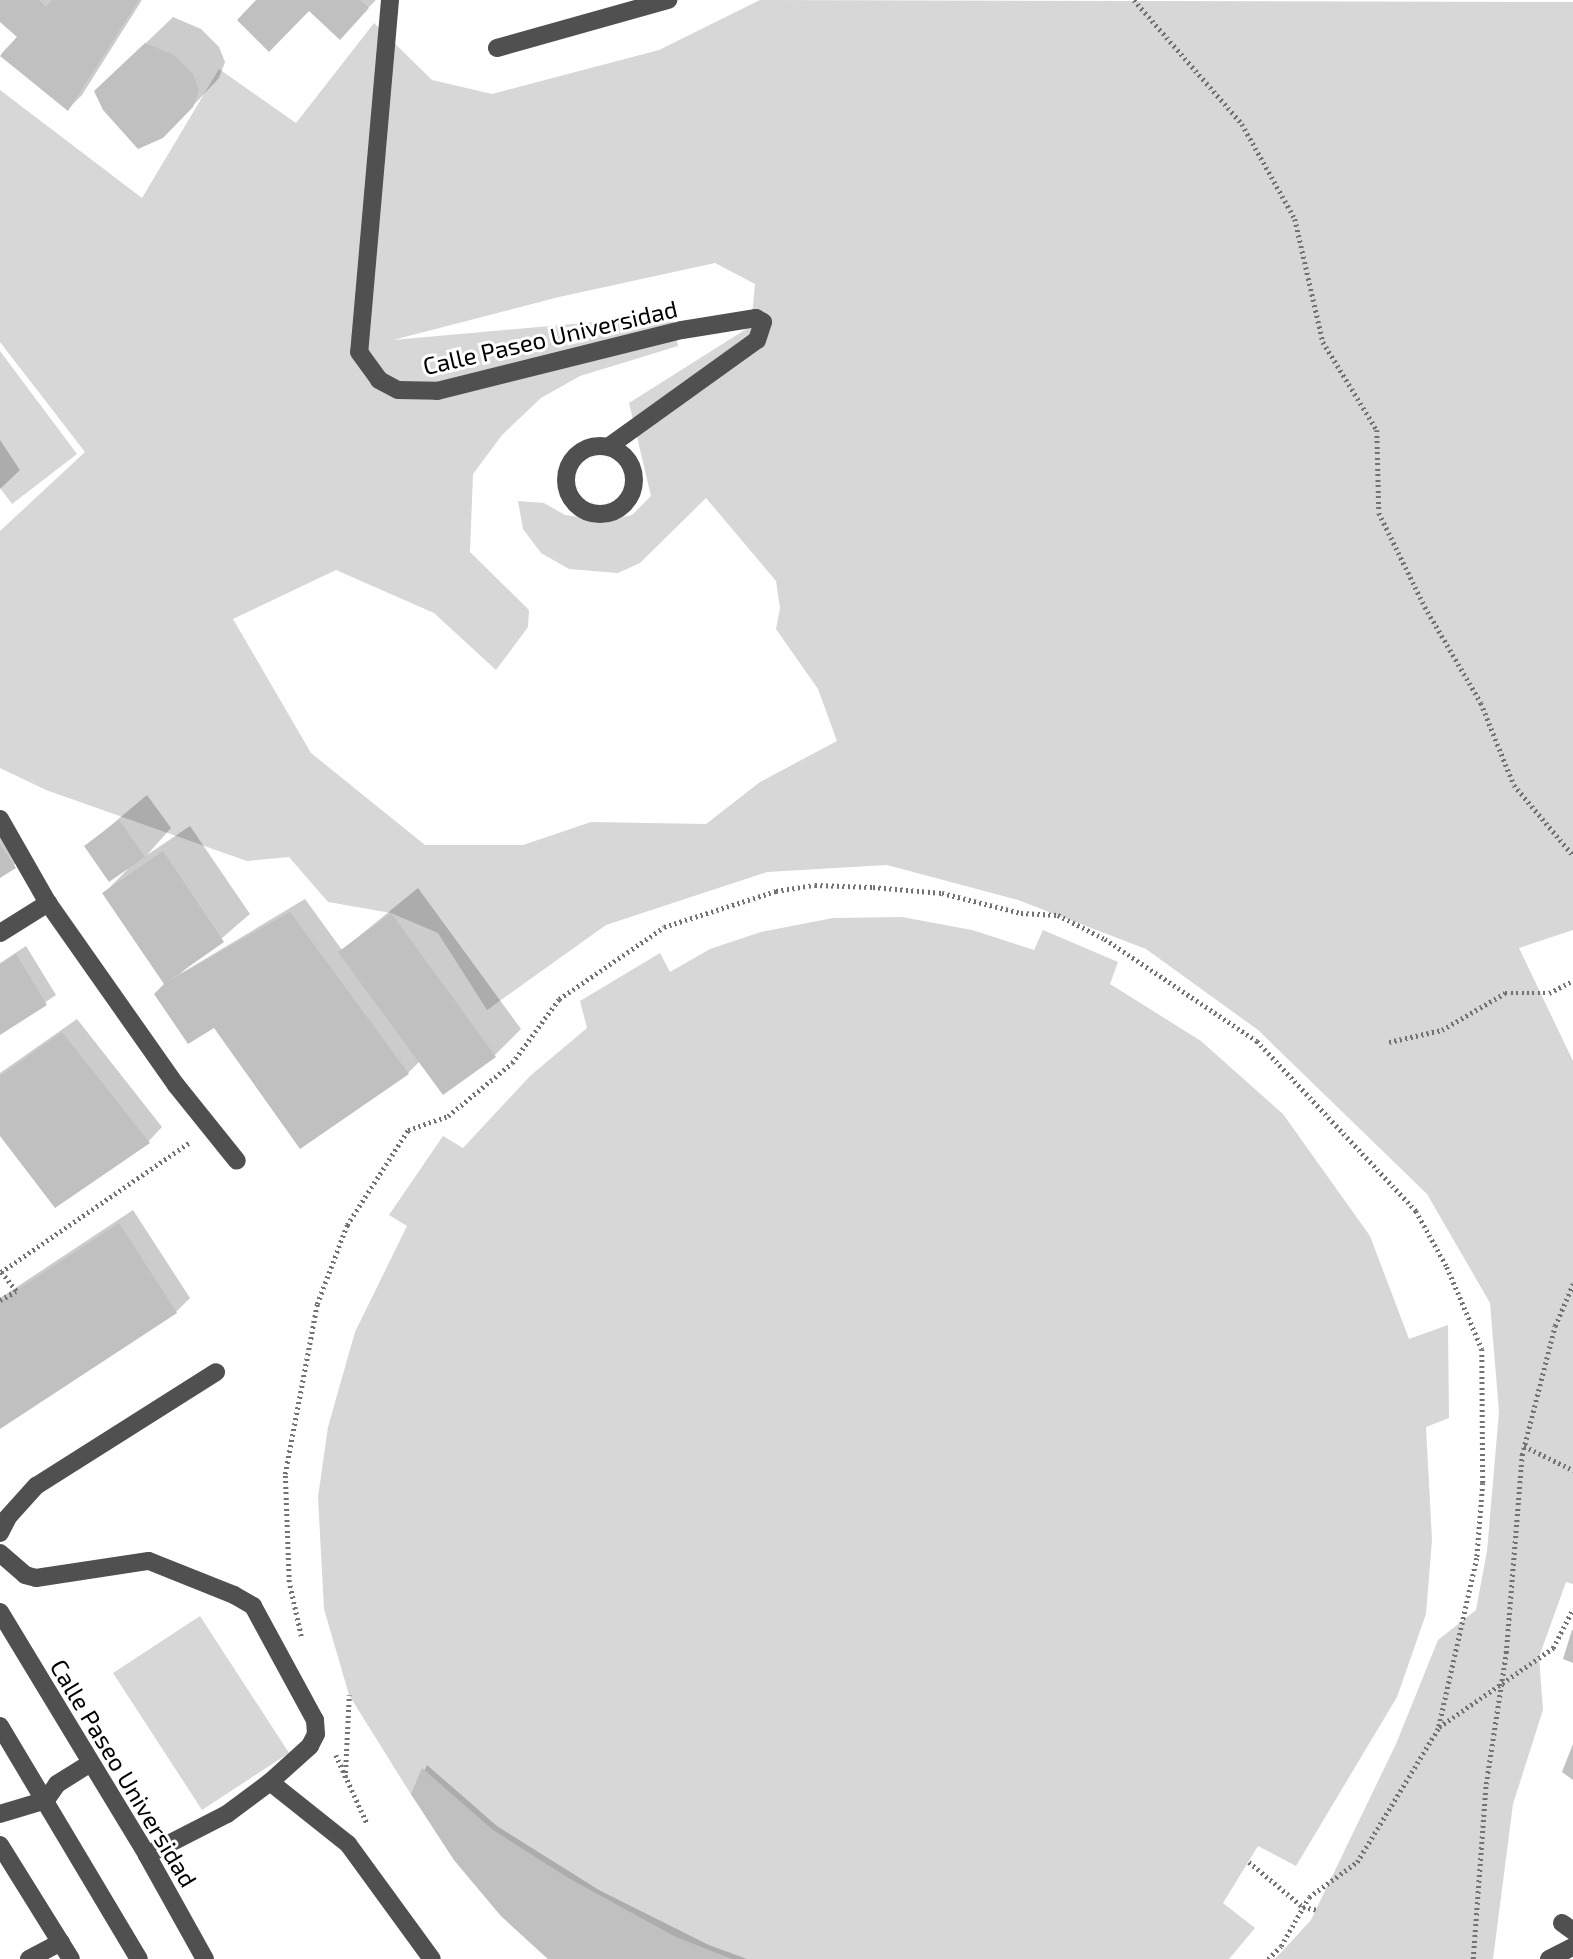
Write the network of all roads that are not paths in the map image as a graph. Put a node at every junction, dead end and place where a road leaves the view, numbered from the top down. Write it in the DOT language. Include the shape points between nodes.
graph roads {
  1 [pos="390,0"];
  2 [pos="668,0"];
  3 [pos="497,48"];
  4 [pos="608,447"];
  5 [pos="0,819"];
  6 [pos="48,903"];
  7 [pos="0,933"];
  8 [pos="237,1161"];
  9 [pos="216,1372"];
  10 [pos="0,1533"];
  11 [pos="0,1553"];
  12 [pos="0,1612"];
  13 [pos="0,1726"];
  14 [pos="89,1764"];
  15 [pos="270,1782"];
  16 [pos="46,1800"];
  17 [pos="0,1814"];
  18 [pos="0,1844"];
  19 [pos="148,1855"];
  20 [pos="61,1942"];
  21 [pos="1573,1947"];
  22 [pos="29,1959"];
  23 [pos="71,1959"];
  24 [pos="139,1959"];
  25 [pos="205,1959"];
  26 [pos="432,1959"];
  27 [pos="1549,1959"];
  1 -- 4 [label="street, Calle Paseo Universidad" via="359,352 367,367 398,390 417,394 682,330 756,318 764,322 757,340"];
  2 -- 3 [label="street"];
  5 -- 6 [label="street"];
  6 -- 7 [label="street"];
  6 -- 8 [label="street" via="176,1085"];
  9 -- 10 [label="street" via="36,1486"];
  11 -- 15 [label="street" via="25,1575 36,1578 149,1561 253,1606 315,1720 316,1734 310,1746"];
  12 -- 14 [label="street, Calle Paseo Universidad"];
  13 -- 16 [label="street"];
  14 -- 16 [label="street" via="57,1784"];
  14 -- 19 [label="street, Calle Paseo Universidad"];
  15 -- 19 [label="street" via="227,1814"];
  15 -- 26 [label="street" via="348,1844"];
  16 -- 17 [label="street"];
  16 -- 24 [label="street"];
  18 -- 20 [label="street"];
  19 -- 25 [label="street, Calle Paseo Universidad"];
  20 -- 22 [label="street"];
  20 -- 23 [label="street"];
  21 -- 27 [label="street"];
}
